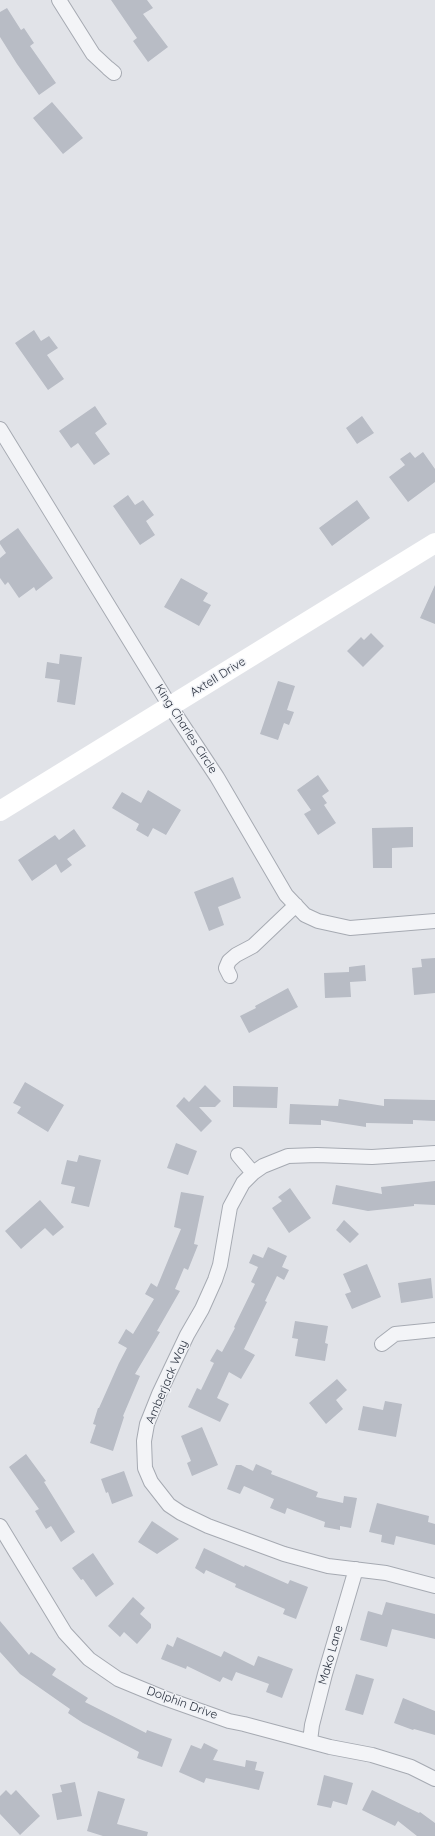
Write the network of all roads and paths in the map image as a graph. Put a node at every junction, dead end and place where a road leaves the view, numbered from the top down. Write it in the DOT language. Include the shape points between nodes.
graph roads {
  1 [pos="59,0"];
  2 [pos="114,73"];
  3 [pos="0,429"];
  4 [pos="435,543"];
  5 [pos="170,706"];
  6 [pos="0,811"];
  7 [pos="296,905"];
  8 [pos="435,920"];
  9 [pos="230,976"];
  10 [pos="435,1153"];
  11 [pos="238,1155"];
  12 [pos="252,1173"];
  13 [pos="435,1330"];
  14 [pos="382,1344"];
  15 [pos="0,1526"];
  16 [pos="356,1569"];
  17 [pos="435,1586"];
  18 [pos="310,1741"];
  19 [pos="435,1779"];
  1 -- 2 [label="street" via="93,54"];
  3 -- 5 [label="street, King Charles Circle"];
  4 -- 5 [label="street, Axtell Drive"];
  5 -- 6 [label="street, Axtell Drive"];
  5 -- 7 [label="street, King Charles Circle" via="217,777 278,883"];
  7 -- 8 [label="street, King Charles Circle" via="305,915 318,921 350,928"];
  7 -- 9 [label="street" via="253,946 229,961 226,968"];
  10 -- 12 [label="street, Amberjack Way" via="372,1157 288,1156"];
  11 -- 12 [label="street"];
  12 -- 16 [label="street, Amberjack Way" via="243,1183 230,1207 215,1280 152,1410 144,1440 146,1468 151,1482 168,1505 202,1523 284,1554 328,1566"];
  13 -- 14 [label="street" via="395,1334"];
  15 -- 18 [label="street, Dolphin Drive" via="65,1633 104,1670 164,1698 229,1721"];
  16 -- 17 [label="street, Amberjack Way" via="386,1573"];
  16 -- 18 [label="street, Mako Lane" via="325,1674"];
  18 -- 19 [label="street, Dolphin Drive" via="398,1763"];
}
